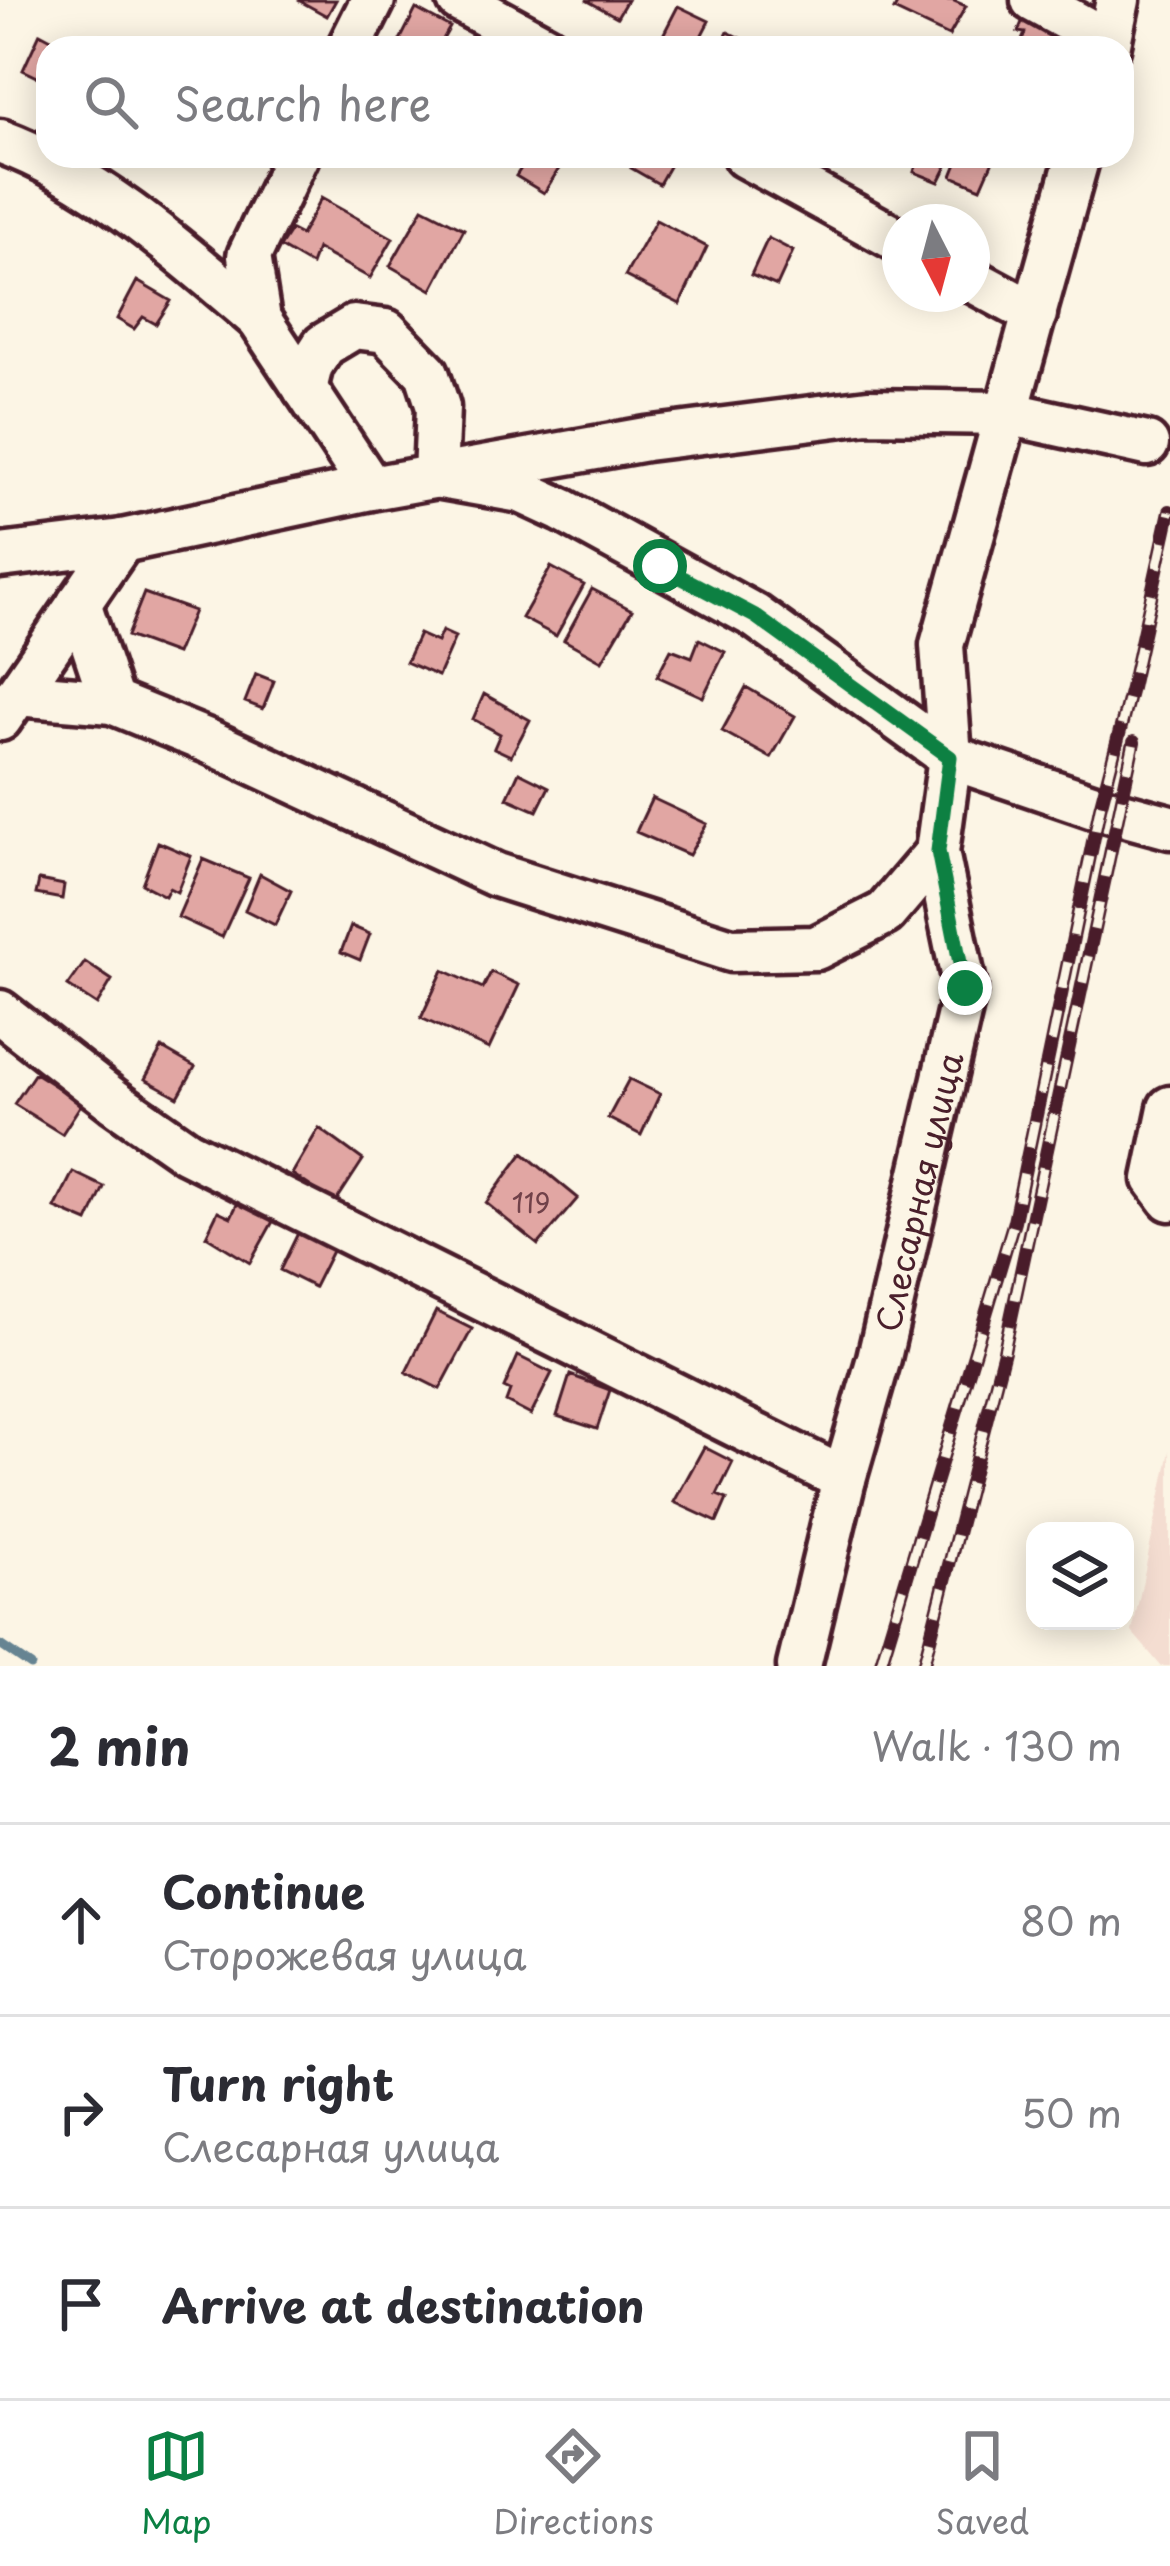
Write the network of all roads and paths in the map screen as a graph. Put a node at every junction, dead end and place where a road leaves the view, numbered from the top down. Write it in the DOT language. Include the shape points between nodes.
graph roads {
  1 [pos="373,0"];
  2 [pos="459,0"];
  3 [pos="1033,0"];
  4 [pos="1118,0"];
  5 [pos="355,36"];
  6 [pos="525,36"];
  7 [pos="1093,36"];
  8 [pos="1110,36"];
  9 [pos="0,141"];
  10 [pos="36,159"];
  11 [pos="55,168"];
  12 [pos="291,168"];
  13 [pos="767,168"];
  14 [pos="1075,168"];
  15 [pos="882,231"];
  16 [pos="990,290"];
  17 [pos="1035,314"];
  18 [pos="259,319"];
  19 [pos="305,389"];
  20 [pos="1007,413"];
  21 [pos="1147,444"];
  22 [pos="435,476"];
  23 [pos="371,488"];
  24 [pos="122,541"];
  25 [pos="0,556"];
  26 [pos="79,604"];
  27 [pos="112,702"];
  28 [pos="9,706"];
  29 [pos="950,757"];
  30 [pos="1170,826"];
  31 [pos="938,851"];
  32 [pos="0,1012"];
  33 [pos="1170,1108"];
  34 [pos="1170,1199"];
  35 [pos="844,1478"];
  36 [pos="799,1666"];
  1 -- 5 [label="street"];
  2 -- 6 [label="street"];
  3 -- 7 [label="street"];
  4 -- 8 [label="street"];
  9 -- 10 [label="street"];
  11 -- 18 [label="street" via="178,250"];
  12 -- 18 [label="street" via="249,256"];
  13 -- 15 [label="street"];
  14 -- 17 [label="street, Слесарная улица"];
  16 -- 17 [label="street"];
  17 -- 20 [label="street, Слесарная улица"];
  18 -- 19 [label="street"];
  19 -- 22 [label="street" via="324,345 354,327 386,332 427,373 438,407"];
  19 -- 23 [label="street"];
  20 -- 21 [label="street"];
  20 -- 22 [label="street" via="868,411"];
  20 -- 29 [label="street, Слесарная улица" via="942,645"];
  22 -- 23 [label="street"];
  22 -- 29 [label="street" via="520,491 562,510 755,616"];
  23 -- 24 [label="street"];
  24 -- 25 [label="street"];
  24 -- 26 [label="street"];
  26 -- 27 [label="street"];
  26 -- 28 [label="street"];
  27 -- 28 [label="street"];
  27 -- 31 [label="street" via="496,875 731,950 816,948 886,914"];
  29 -- 30 [label="street"];
  29 -- 31 [label="street, Слесарная улица"];
  31 -- 35 [label="street, Слесарная улица" via="965,988"];
  32 -- 35 [label="street" via="187,1152"];
  33 -- 34 [label="street" via="1155,1179"];
  35 -- 36 [label="street, Слесарная улица"];
}
